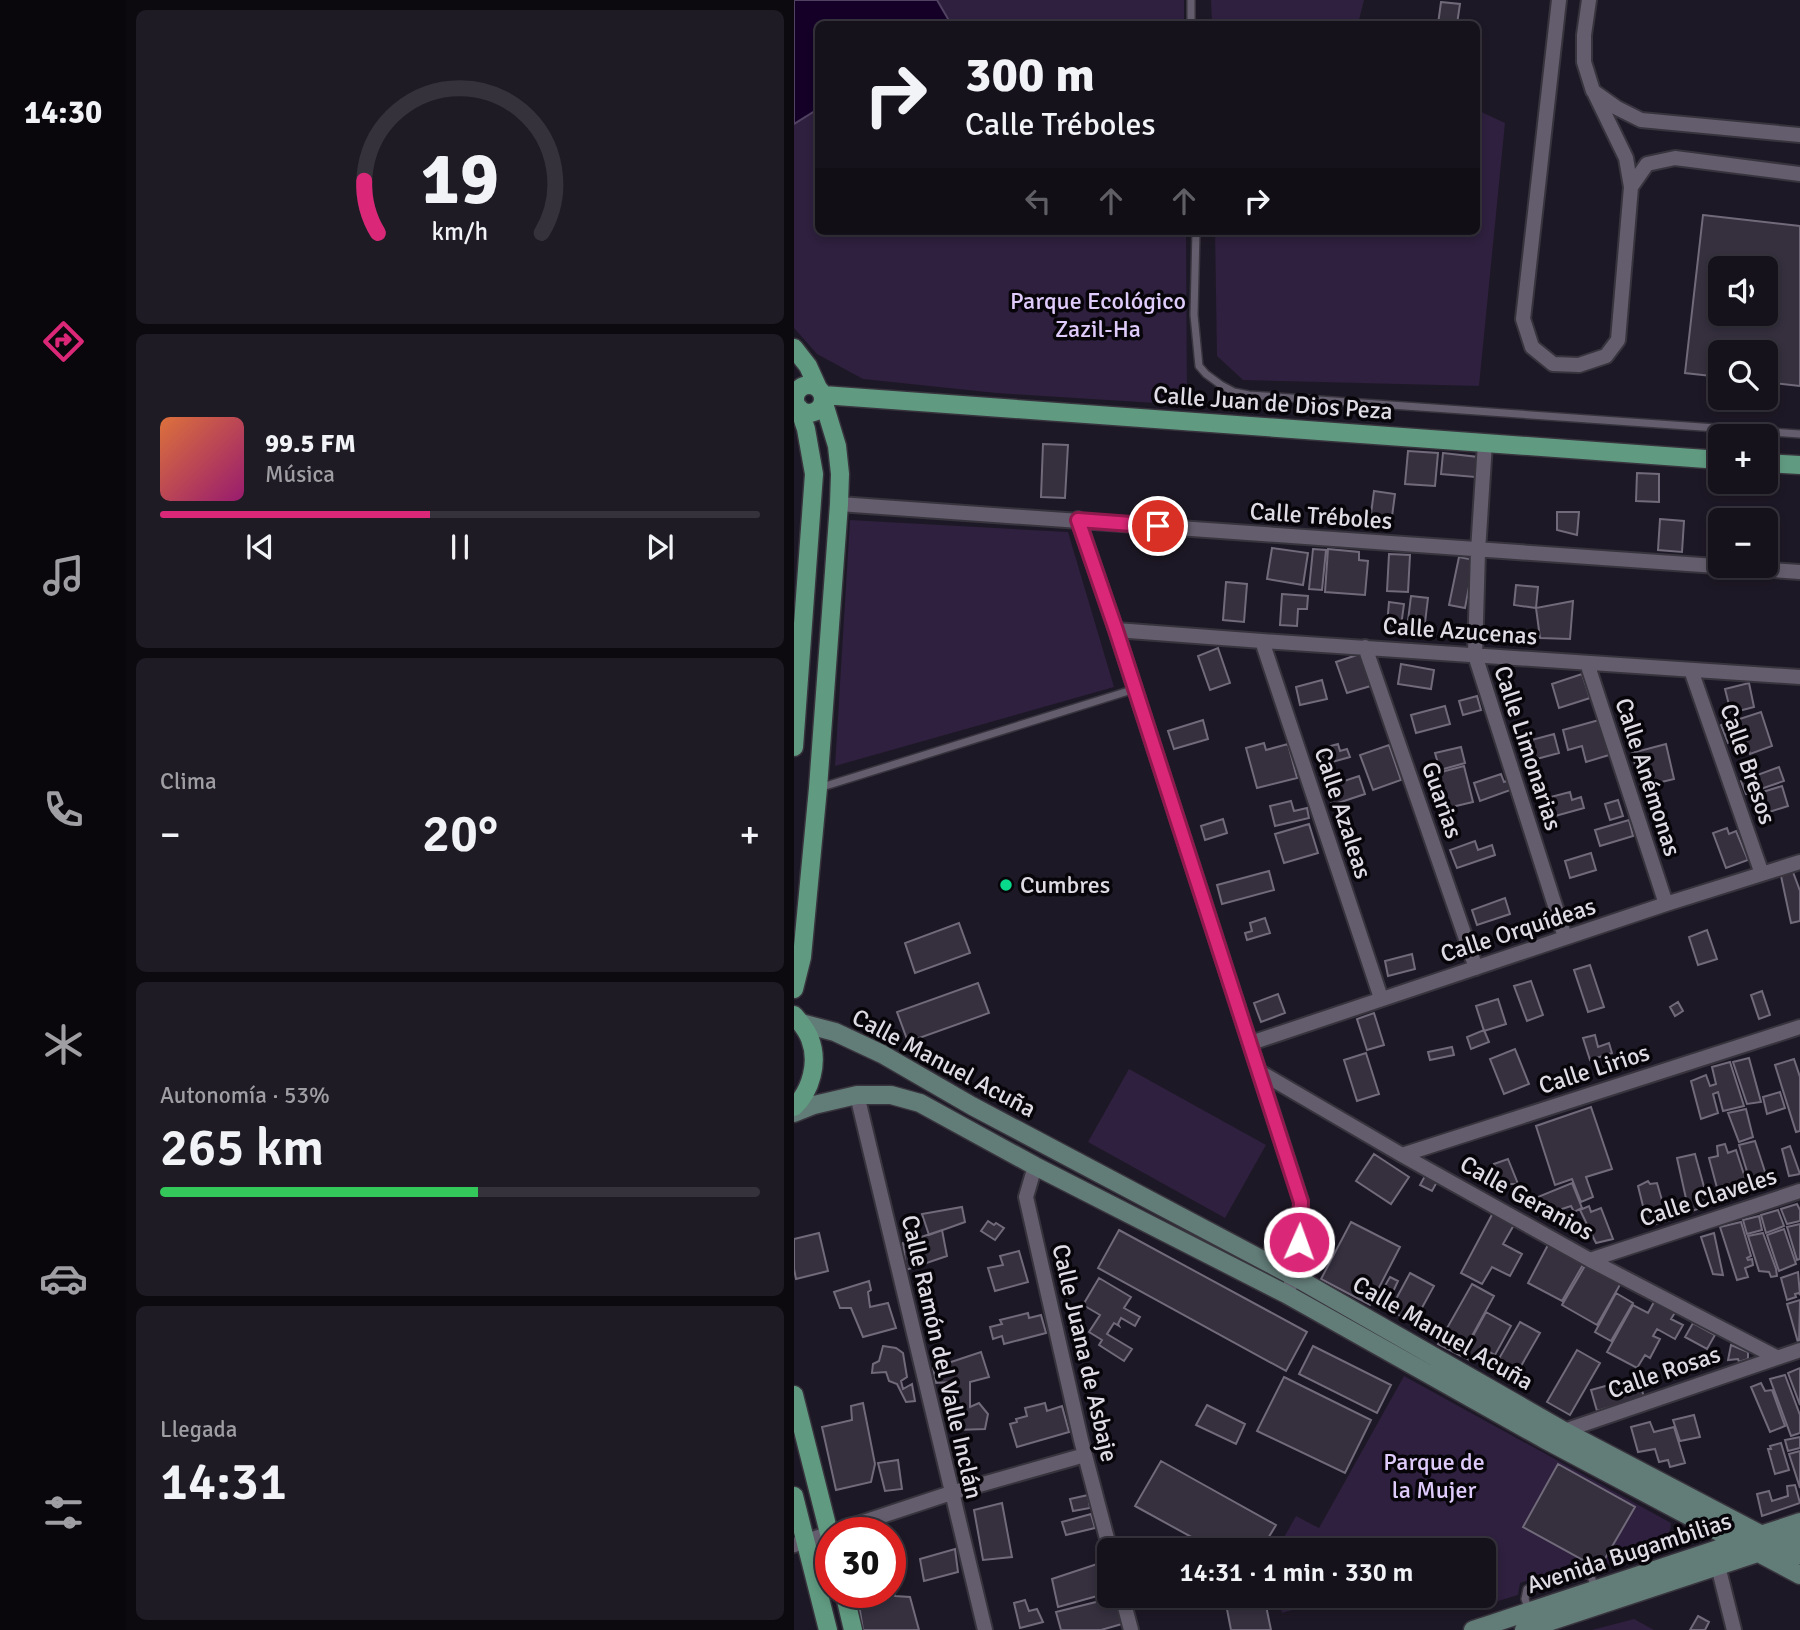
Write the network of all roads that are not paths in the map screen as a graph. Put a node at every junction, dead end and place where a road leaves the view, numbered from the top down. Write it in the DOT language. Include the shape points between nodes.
graph roads {
  1 [pos="1191,0"];
  2 [pos="1559,0"];
  3 [pos="1589,0"];
  4 [pos="1191,21"];
  5 [pos="1593,91"];
  6 [pos="1800,135"];
  7 [pos="1800,174"];
  8 [pos="1631,187"];
  9 [pos="1196,235"];
  10 [pos="794,348"];
  11 [pos="821,394"];
  12 [pos="796,403"];
  13 [pos="1800,434"];
  14 [pos="1485,443"];
  15 [pos="1708,459"];
  16 [pos="1778,464"];
  17 [pos="1800,465"];
  18 [pos="839,504"];
  19 [pos="1078,520"];
  20 [pos="1478,551"];
  21 [pos="1800,572"];
  22 [pos="1116,630"];
  23 [pos="1262,641"];
  24 [pos="1365,647"];
  25 [pos="1475,655"];
  26 [pos="1587,663"];
  27 [pos="1691,670"];
  28 [pos="1800,677"];
  29 [pos="1135,689"];
  30 [pos="794,747"];
  31 [pos="818,788"];
  32 [pos="1800,862"];
  33 [pos="1762,874"];
  34 [pos="1666,904"];
  35 [pos="1565,937"];
  36 [pos="1476,968"];
  37 [pos="794,989"];
  38 [pos="1381,998"];
  39 [pos="797,1019"];
  40 [pos="1800,1027"];
  41 [pos="1251,1043"];
  42 [pos="1260,1072"];
  43 [pos="857,1095"];
  44 [pos="794,1107"];
  45 [pos="794,1113"];
  46 [pos="1402,1155"];
  47 [pos="1035,1166"];
  48 [pos="1800,1191"];
  49 [pos="1590,1260"];
  50 [pos="1295,1277"];
  51 [pos="1286,1294"];
  52 [pos="1800,1350"];
  53 [pos="1776,1357"];
  54 [pos="794,1395"];
  55 [pos="1565,1431"];
  56 [pos="1544,1439"];
  57 [pos="1085,1455"];
  58 [pos="951,1493"];
  59 [pos="794,1496"];
  60 [pos="825,1517"];
  61 [pos="885,1517"];
  62 [pos="1800,1522"];
  63 [pos="1762,1534"];
  64 [pos="1107,1538"];
  65 [pos="1800,1539"];
  66 [pos="1738,1542"];
  67 [pos="800,1543"];
  68 [pos="1781,1545"];
  69 [pos="1759,1552"];
  70 [pos="1800,1555"];
  71 [pos="1717,1566"];
  72 [pos="1800,1575"];
  73 [pos="848,1608"];
  74 [pos="1125,1608"];
  75 [pos="1478,1629"];
  76 [pos="828,1630"];
  77 [pos="853,1630"];
  78 [pos="985,1630"];
  79 [pos="1131,1630"];
  80 [pos="1524,1630"];
  81 [pos="1734,1630"];
  1 -- 4 [label="lane"];
  2 -- 8 [label="street" via="1523,319 1532,347 1553,364 1579,365 1606,356 1618,340"];
  3 -- 5 [label="street" via="1584,62"];
  5 -- 6 [label="street" via="1641,120"];
  5 -- 8 [label="street" via="1626,158"];
  7 -- 8 [label="street" via="1675,158 1647,164"];
  9 -- 13 [label="lane" via="1194,315 1199,366 1234,392"];
  10 -- 11 [label="main road"];
  11 -- 12 [label="main road" via="820,409 811,413"];
  11 -- 14 [label="main road, Calle Juan de Dios Peza"];
  11 -- 18 [label="main road" via="837,446"];
  12 -- 30 [label="main road" via="814,474"];
  14 -- 15 [label="main road, Calle Juan de Dios Peza"];
  14 -- 20 [label="street, Calle Limonarias"];
  16 -- 17 [label="main road"];
  18 -- 19 [label="street, Calle Tréboles"];
  18 -- 31 [label="main road"];
  19 -- 20 [label="street, Calle Tréboles"];
  19 -- 22 [label="street"];
  20 -- 21 [label="street, Calle Tréboles"];
  20 -- 25 [label="street, Calle Limonarias"];
  22 -- 23 [label="street, Calle Azucenas"];
  22 -- 29 [label="street"];
  23 -- 24 [label="street, Calle Azucenas"];
  23 -- 38 [label="street, Calle Azaleas"];
  24 -- 25 [label="street, Calle Azucenas"];
  24 -- 36 [label="street, Guarias"];
  25 -- 26 [label="street, Calle Azucenas"];
  25 -- 35 [label="street, Calle Limonarias"];
  26 -- 27 [label="street, Calle Azucenas"];
  26 -- 34 [label="street, Calle Anémonas"];
  27 -- 28 [label="street, Calle Azucenas"];
  27 -- 33 [label="street, Calle Bresos"];
  29 -- 31 [label="lane"];
  29 -- 41 [label="street"];
  31 -- 37 [label="main road" via="802,957"];
  32 -- 33 [label="street, Calle Orquídeas"];
  33 -- 34 [label="street, Calle Orquídeas"];
  34 -- 35 [label="street, Calle Orquídeas"];
  35 -- 36 [label="street, Calle Orquídeas"];
  36 -- 38 [label="street, Calle Orquídeas"];
  38 -- 41 [label="street, Calle Orquídeas"];
  39 -- 44 [label="main road" via="810,1039 814,1062 810,1085"];
  39 -- 50 [label="main road, Calle Manuel Acuña" via="882,1054"];
  40 -- 46 [label="street, Calle Lirios"];
  41 -- 42 [label="street"];
  42 -- 46 [label="street, Calle Geranios"];
  42 -- 50 [label="street" via="1301,1202"];
  43 -- 45 [label="main road, Calle Manuel Acuña"];
  43 -- 47 [label="main road, Calle Manuel Acuña" via="891,1095 920,1103"];
  43 -- 58 [label="street, Calle Ramón del Valle Inclán"];
  46 -- 49 [label="street, Calle Geranios"];
  47 -- 51 [label="main road, Calle Manuel Acuña"];
  47 -- 57 [label="street, Calle Juana de Asbaje" via="1026,1197"];
  48 -- 49 [label="street, Calle Claveles"];
  49 -- 53 [label="street, Calle Geranios"];
  50 -- 51 [label="street"];
  50 -- 55 [label="main road, Calle Manuel Acuña"];
  51 -- 56 [label="main road, Calle Manuel Acuña"];
  52 -- 53 [label="street, Calle Rosas"];
  53 -- 55 [label="street, Calle Rosas"];
  54 -- 60 [label="main road"];
  55 -- 56 [label="street, Calle Rosas"];
  55 -- 63 [label="main road, Calle Manuel Acuña"];
  56 -- 66 [label="main road, Calle Manuel Acuña"];
  57 -- 58 [label="street"];
  57 -- 64 [label="street, Calle Juana de Asbaje"];
  58 -- 61 [label="street"];
  58 -- 78 [label="street, Calle Ramón del Valle Inclán"];
  59 -- 67 [label="main road"];
  62 -- 63 [label="main road, Avenida Bugambilias"];
  63 -- 66 [label="main road, Avenida Bugambilias"];
  63 -- 68 [label="main road, Calle Manuel Acuña"];
  65 -- 68 [label="main road, Avenida Bugambilias"];
  66 -- 69 [label="main road, Calle Manuel Acuña"];
  66 -- 75 [label="main road, Avenida Bugambilias"];
  67 -- 76 [label="main road"];
  68 -- 69 [label="main road, Avenida Bugambilias"];
  68 -- 70 [label="main road, Calle Manuel Acuña"];
  69 -- 71 [label="main road, Avenida Bugambilias"];
  69 -- 72 [label="main road, Calle Manuel Acuña"];
  71 -- 80 [label="main road, Avenida Bugambilias"];
  71 -- 81 [label="street"];
  73 -- 77 [label="main road"];
  74 -- 79 [label="street"];
}
